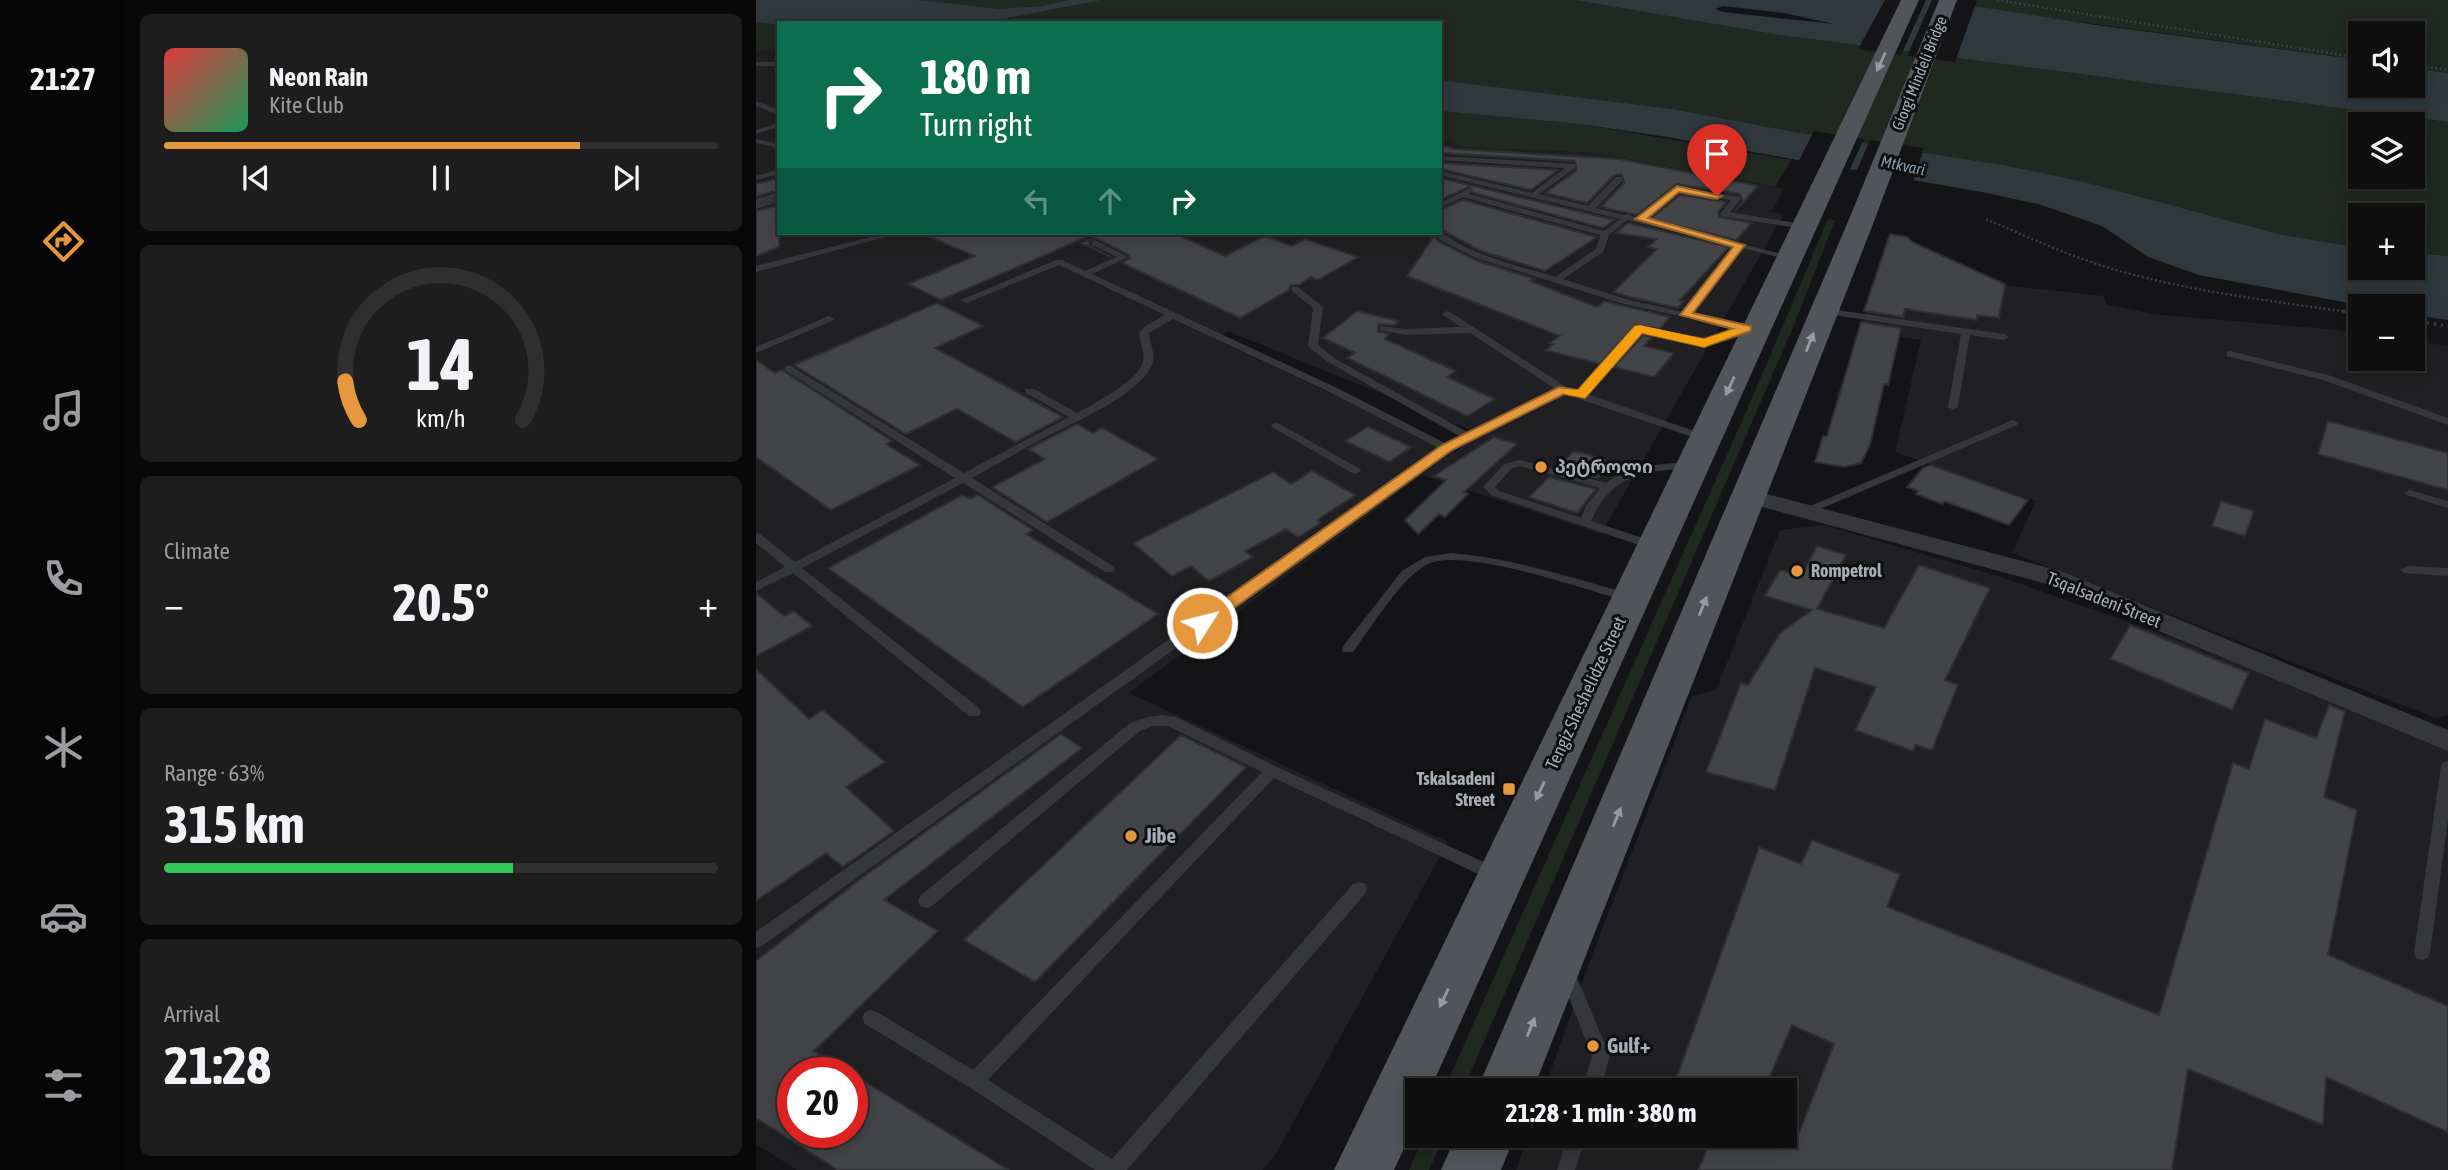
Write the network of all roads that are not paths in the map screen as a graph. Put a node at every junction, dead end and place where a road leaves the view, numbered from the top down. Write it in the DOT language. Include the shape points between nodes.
graph roads {
  1 [pos="1910,0"];
  2 [pos="1948,0"];
  3 [pos="756,64"];
  4 [pos="777,64"];
  5 [pos="756,103"];
  6 [pos="777,112"];
  7 [pos="777,126"];
  8 [pos="757,131"];
  9 [pos="756,141"];
  10 [pos="777,146"];
  11 [pos="1442,158"];
  12 [pos="777,172"];
  13 [pos="1442,173"];
  14 [pos="756,178"];
  15 [pos="1619,179"];
  16 [pos="1484,182"];
  17 [pos="1462,194"];
  18 [pos="1535,194"];
  19 [pos="777,198"];
  20 [pos="756,204"];
  21 [pos="1442,205"];
  22 [pos="1591,208"];
  23 [pos="1628,216"];
  24 [pos="1640,219"];
  25 [pos="1605,234"];
  26 [pos="1801,234"];
  27 [pos="888,235"];
  28 [pos="1441,235"];
  29 [pos="1095,243"];
  30 [pos="1740,245"];
  31 [pos="756,269"];
  32 [pos="1085,274"];
  33 [pos="1556,280"];
  34 [pos="1295,289"];
  35 [pos="966,300"];
  36 [pos="1822,311"];
  37 [pos="1174,314"];
  38 [pos="1447,314"];
  39 [pos="1686,315"];
  40 [pos="829,319"];
  41 [pos="1383,328"];
  42 [pos="1751,329"];
  43 [pos="1471,330"];
  44 [pos="1966,332"];
  45 [pos="2004,337"];
  46 [pos="756,349"];
  47 [pos="2230,354"];
  48 [pos="788,368"];
  49 [pos="1564,390"];
  50 [pos="1030,391"];
  51 [pos="1581,396"];
  52 [pos="1953,407"];
  53 [pos="1076,416"];
  54 [pos="2013,422"];
  55 [pos="2448,422"];
  56 [pos="1276,425"];
  57 [pos="1468,438"];
  58 [pos="1447,447"];
  59 [pos="1699,452"];
  60 [pos="1356,471"];
  61 [pos="964,478"];
  62 [pos="1608,487"];
  63 [pos="2410,493"];
  64 [pos="1748,496"];
  65 [pos="2448,505"];
  66 [pos="1807,511"];
  67 [pos="1584,524"];
  68 [pos="756,537"];
  69 [pos="1655,547"];
  70 [pos="794,568"];
  71 [pos="1109,569"];
  72 [pos="2406,570"];
  73 [pos="2448,572"];
  74 [pos="756,587"];
  75 [pos="1631,598"];
  76 [pos="1348,649"];
  77 [pos="974,712"];
  78 [pos="2445,738"];
  79 [pos="2448,766"];
  80 [pos="1272,771"];
  81 [pos="1500,877"];
  82 [pos="1359,889"];
  83 [pos="926,901"];
  84 [pos="756,941"];
  85 [pos="2422,953"];
  86 [pos="1560,956"];
  87 [pos="871,1018"];
  88 [pos="1511,1078"];
  89 [pos="1595,1078"];
  90 [pos="975,1081"];
  91 [pos="1573,1148"];
  92 [pos="1113,1170"];
  93 [pos="1364,1170"];
  94 [pos="1566,1170"];
  1 -- 26 [label="main road, one-way"];
  2 -- 36 [label="main road, Giorgi Mindeli Bridge"];
  3 -- 4 [label="lane"];
  5 -- 6 [label="lane"];
  7 -- 8 [label="lane"];
  9 -- 10 [label="lane"];
  11 -- 18 [label="lane" via="1572,166"];
  12 -- 14 [label="lane"];
  13 -- 16 [label="lane"];
  15 -- 22 [label="lane"];
  16 -- 17 [label="lane"];
  16 -- 18 [label="lane"];
  17 -- 21 [label="lane"];
  17 -- 25 [label="lane"];
  18 -- 22 [label="lane"];
  19 -- 20 [label="street"];
  22 -- 23 [label="lane"];
  23 -- 24 [label="lane"];
  23 -- 25 [label="lane"];
  24 -- 26 [label="lane" via="1677,189 1737,199 1724,215"];
  24 -- 30 [label="lane"];
  25 -- 33 [label="lane" via="1600,250"];
  26 -- 30 [label="lane"];
  26 -- 42 [label="main road, Tengiz Sheshelidze Street"];
  27 -- 31 [label="lane"];
  28 -- 33 [label="lane" via="1479,256"];
  29 -- 32 [label="lane" via="1124,257"];
  30 -- 39 [label="lane"];
  32 -- 35 [label="lane" via="1059,262"];
  32 -- 37 [label="lane"];
  33 -- 39 [label="lane"];
  34 -- 57 [label="lane" via="1318,307 1313,346"];
  36 -- 44 [label="lane"];
  64 -- 36 [label="main road, one-way"];
  37 -- 53 [label="lane" via="1144,333 1150,356 1143,370 1116,393"];
  37 -- 58 [label="lane"];
  38 -- 43 [label="lane"];
  39 -- 42 [label="lane"];
  40 -- 46 [label="lane"];
  41 -- 43 [label="lane"];
  42 -- 51 [label="lane" via="1704,343 1640,329"];
  42 -- 59 [label="main road, Tengiz Sheshelidze Street, one-way"];
  43 -- 49 [label="lane"];
  44 -- 45 [label="lane"];
  44 -- 52 [label="lane"];
  47 -- 55 [label="lane" via="2327,378"];
  48 -- 61 [label="lane"];
  49 -- 51 [label="lane"];
  49 -- 57 [label="lane"];
  50 -- 53 [label="lane"];
  51 -- 59 [label="lane"];
  53 -- 61 [label="lane"];
  54 -- 66 [label="lane"];
  56 -- 60 [label="lane"];
  57 -- 58 [label="lane"];
  58 -- 84 [label="lane"];
  59 -- 62 [label="lane" via="1623,476"];
  59 -- 69 [label="main road, Tengiz Sheshelidze Street"];
  61 -- 70 [label="lane"];
  61 -- 71 [label="lane"];
  62 -- 67 [label="lane" via="1592,503"];
  62 -- 67 [label="lane" via="1520,463 1508,466 1490,482 1495,493"];
  63 -- 65 [label="lane"];
  64 -- 66 [label="street, Tsqalsadeni Street"];
  86 -- 64 [label="main road, one-way"];
  66 -- 78 [label="street, Tsqalsadeni Street" via="2052,578"];
  67 -- 69 [label="lane"];
  68 -- 70 [label="lane"];
  69 -- 75 [label="main road, Tengiz Sheshelidze Street"];
  70 -- 74 [label="lane"];
  70 -- 77 [label="lane"];
  72 -- 73 [label="lane"];
  75 -- 76 [label="lane" via="1478,559 1432,558 1406,574"];
  75 -- 81 [label="main road, Tengiz Sheshelidze Street, one-way"];
  79 -- 85 [label="lane"];
  80 -- 81 [label="lane"];
  80 -- 83 [label="lane" via="1171,721 1145,722"];
  80 -- 90 [label="lane"];
  81 -- 93 [label="main road, Tengiz Sheshelidze Street, one-way"];
  82 -- 92 [label="lane"];
  88 -- 86 [label="main road, one-way"];
  86 -- 89 [label="lane" via="1601,1056"];
  87 -- 90 [label="lane"];
  90 -- 92 [label="lane"];
  91 -- 94 [label="lane"];
}
